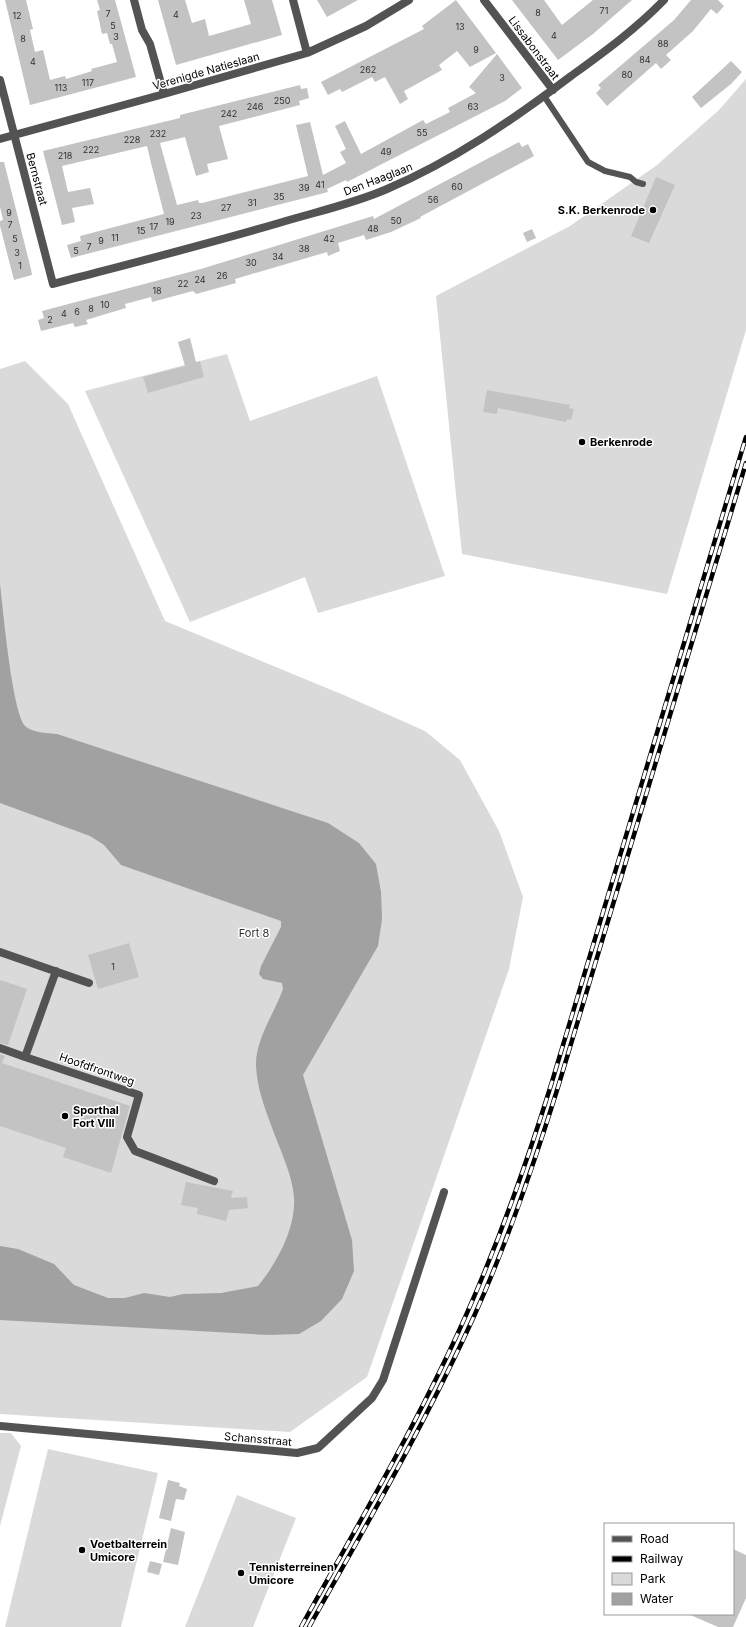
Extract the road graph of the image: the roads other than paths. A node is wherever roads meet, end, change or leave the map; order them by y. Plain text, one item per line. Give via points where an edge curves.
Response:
1 (134, 0) edge
2 (293, 0) edge
3 (410, 0) edge
4 (484, 0) edge
5 (664, 0) edge
6 (307, 53) junction
7 (0, 80) edge
8 (552, 90) junction
9 (164, 94) junction
10 (544, 96) junction
11 (14, 135) junction
12 (0, 139) edge
13 (643, 184) dead end
14 (53, 284) joint
15 (0, 952) edge
16 (56, 971) junction
17 (88, 983) dead end
18 (0, 1048) edge
19 (25, 1057) junction
20 (214, 1181) dead end
21 (444, 1192) dead end
22 (0, 1426) edge

1 - 9 street
2 - 6 street
3 - 6 street, Verenigde Natieslaan via 366,26
4 - 8 street, Lissabonstraat
5 - 8 street, Den Haaglaan via 626,36
6 - 9 street, Verenigde Natieslaan
7 - 11 street, Bernstraat
8 - 10 street, Den Haaglaan
9 - 11 street, Verenigde Natieslaan
10 - 13 lane via 588,162 605,171 630,177
10 - 14 street, Den Haaglaan via 491,133 424,173 385,190 200,246
11 - 12 street, Verenigde Natieslaan
11 - 14 street, Bernstraat
15 - 16 street
16 - 17 street
16 - 19 street
18 - 19 street, Hoofdfrontweg
19 - 20 street, Hoofdfrontweg via 140,1095 127,1137 136,1151
21 - 22 street, Schansstraat via 383,1380 372,1398 318,1448 296,1453

